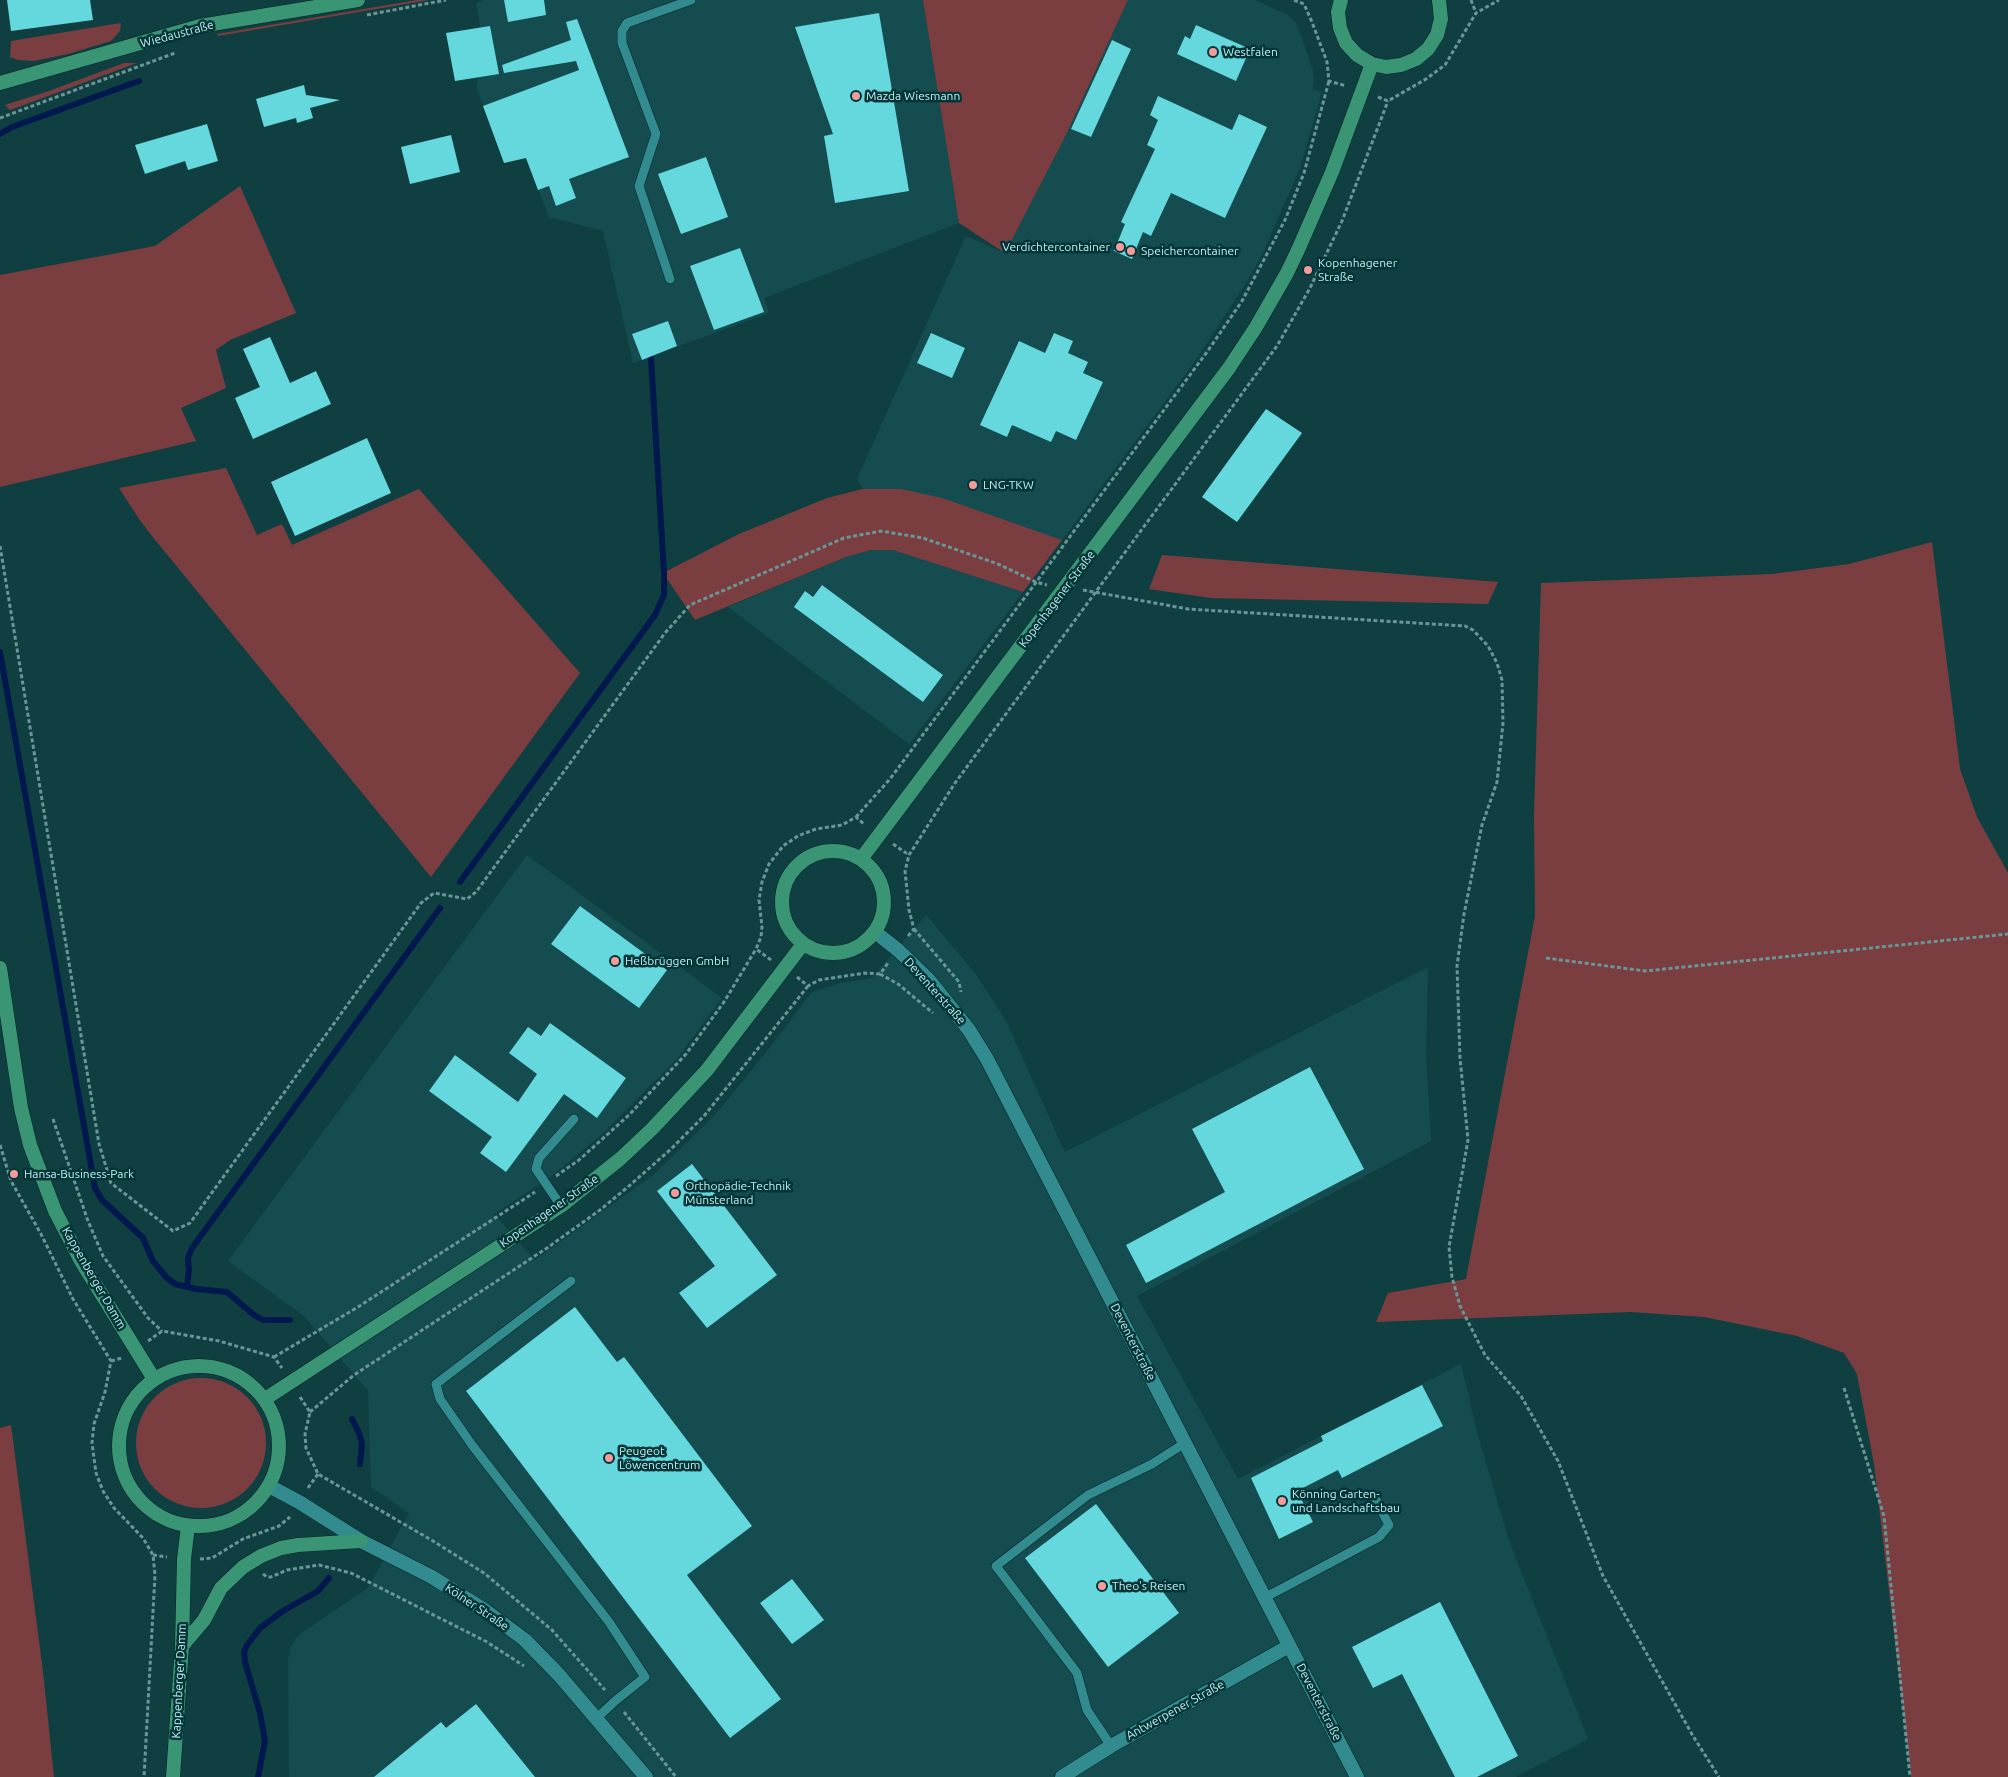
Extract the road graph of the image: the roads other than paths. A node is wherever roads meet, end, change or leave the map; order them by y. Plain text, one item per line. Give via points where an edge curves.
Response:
1 (358, 0) edge
2 (691, 0) edge
3 (1341, 0) edge
4 (1439, 0) edge
5 (1372, 64) junction
6 (0, 83) edge
7 (670, 279) dead end
8 (861, 860) junction
9 (875, 932) junction
10 (803, 944) junction
11 (0, 968) edge
12 (574, 1118) dead end
13 (561, 1206) junction
14 (571, 1281) dead end
15 (154, 1379) junction
16 (265, 1400) junction
17 (1185, 1443) junction
18 (269, 1486) junction
19 (1374, 1496) dead end
20 (188, 1526) junction
21 (361, 1541) junction
22 (1264, 1598) junction
23 (182, 1646) junction
24 (1289, 1646) junction
25 (597, 1718) junction
26 (1111, 1746) junction
27 (173, 1777) edge
28 (646, 1777) edge
29 (1062, 1777) edge
30 (1357, 1777) edge

1 - 6 main road, Wiedaustraße via 200,26
2 - 7 lane via 628,23 622,31 622,43 656,134 639,186
3 - 5 main road via 1338,12 1346,43
4 - 5 main road via 1441,19 1437,35 1428,49 1416,60 1401,65 1386,67
5 - 8 main road, Kopenhagener Straße via 1332,172 1298,250 1256,327 1229,368
8 - 9 main road via 878,877 884,892 881,920
8 - 10 main road via 839,851 824,852 810,856 787,880 782,897 784,914 791,930
9 - 10 main road via 863,944 848,951 816,951
9 - 17 street, Deventerstraße via 898,950 950,1004 970,1030
10 - 13 main road, Kopenhagener Straße via 719,1056 678,1103 620,1159
11 - 15 main road, Kappenberger Damm via 21,1108 30,1145 55,1211 81,1261
12 - 13 lane via 539,1158 536,1170
13 - 16 main road, Kopenhagener Straße
14 - 25 lane via 436,1384 440,1399 466,1437 608,1622 645,1677
15 - 16 main road via 176,1369 201,1365 226,1370 248,1382
15 - 20 main road via 134,1398 122,1423 118,1451 124,1478 139,1501 162,1518
16 - 18 main road via 275,1420 280,1442 278,1465
17 - 22 street, Deventerstraße
17 - 26 lane via 1152,1464 1088,1496 996,1566 1077,1672 1087,1710
18 - 20 main road via 254,1505 234,1518 212,1526
18 - 21 street, Kölner Straße
19 - 22 lane via 1389,1525 1380,1537
20 - 23 main road, Kappenberger Damm
21 - 23 main road via 281,1548 243,1567 221,1588 204,1620
21 - 25 street, Kölner Straße via 432,1577 525,1640
22 - 24 street, Deventerstraße
23 - 27 main road, Kappenberger Damm
24 - 26 street, Antwerpener Straße
24 - 30 street, Deventerstraße
25 - 28 street, Kölner Straße
26 - 29 street, Antwerpener Straße

